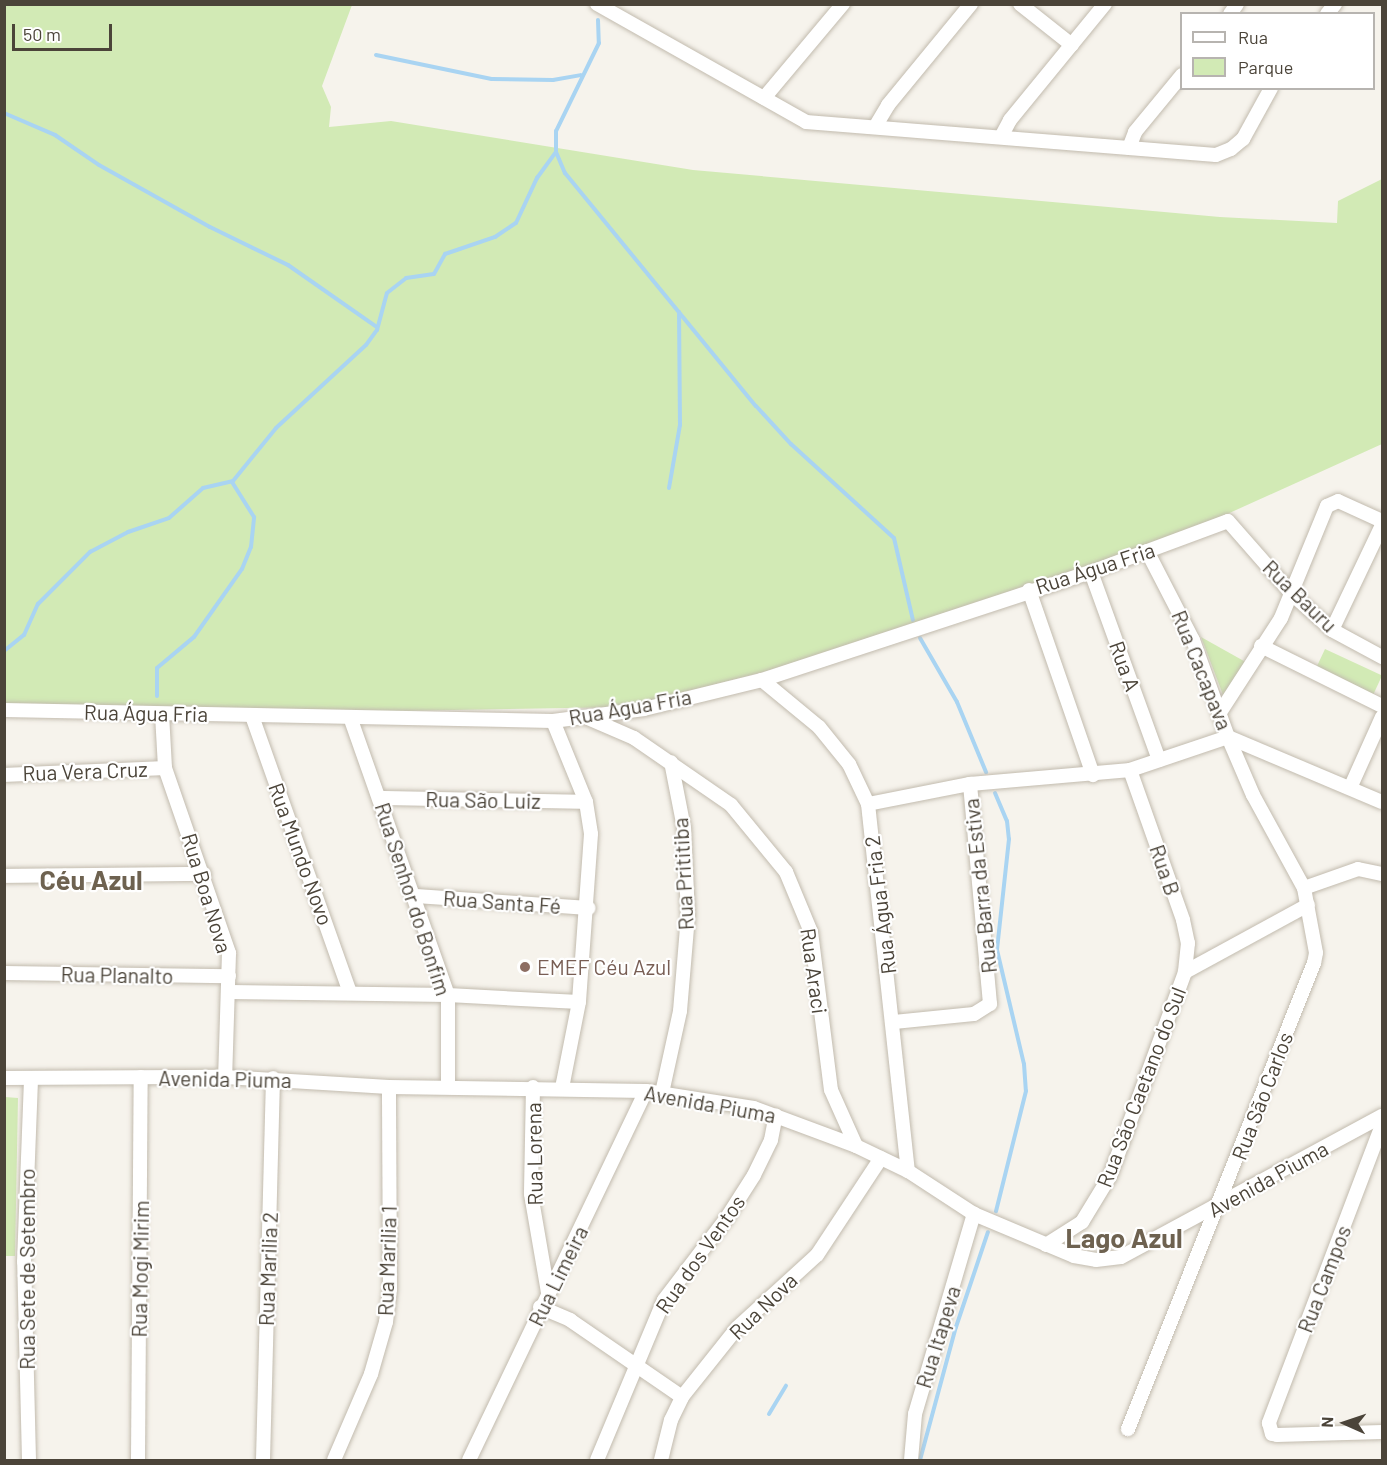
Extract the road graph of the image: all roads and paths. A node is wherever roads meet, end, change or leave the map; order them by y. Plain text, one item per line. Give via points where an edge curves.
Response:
1 (597, 4) edge
2 (843, 4) edge
3 (971, 4) edge
4 (1020, 4) edge
5 (1105, 4) edge
6 (1072, 45) junction
7 (1180, 77) edge
8 (1271, 90) edge
9 (764, 98) junction
10 (875, 127) junction
11 (1001, 137) junction
12 (1129, 148) junction
13 (1228, 521) joint
14 (1383, 523) edge
15 (1147, 551) junction
16 (1091, 572) junction
17 (1029, 590) junction
18 (1292, 594) junction
19 (1332, 630) junction
20 (1261, 646) junction
21 (1383, 657) edge
22 (762, 680) junction
23 (1383, 706) edge
24 (4, 710) edge
25 (162, 714) junction
26 (1219, 714) junction
27 (252, 716) junction
28 (350, 717) junction
29 (585, 717) junction
30 (1383, 717) edge
31 (553, 721) junction
32 (1228, 737) junction
33 (1159, 760) junction
34 (671, 762) junction
35 (165, 768) junction
36 (1130, 770) junction
37 (4, 775) edge
38 (1093, 775) junction
39 (970, 784) junction
40 (1351, 786) junction
41 (380, 798) junction
42 (586, 802) junction
43 (1383, 802) edge
44 (868, 804) junction
45 (204, 874) junction
46 (1383, 874) edge
47 (4, 876) edge
48 (1304, 888) junction
49 (416, 896) junction
50 (1308, 905) junction
51 (589, 908) junction
52 (1185, 972) junction
53 (4, 973) edge
54 (229, 976) junction
55 (230, 992) junction
56 (350, 992) junction
57 (448, 995) junction
58 (579, 1002) junction
59 (894, 1022) junction
60 (141, 1077) junction
61 (225, 1077) junction
62 (4, 1078) edge
63 (31, 1078) junction
64 (273, 1078) junction
65 (389, 1087) junction
66 (448, 1087) junction
67 (533, 1087) junction
68 (562, 1088) junction
69 (646, 1090) junction
70 (662, 1093) junction
71 (776, 1115) junction
72 (1383, 1116) edge
73 (1383, 1125) edge
74 (856, 1146) junction
75 (881, 1158) junction
76 (908, 1171) junction
77 (1219, 1207) junction
78 (974, 1214) junction
79 (1046, 1245) junction
80 (548, 1292) junction
81 (540, 1307) junction
82 (634, 1366) junction
83 (682, 1397) junction
84 (1128, 1429) dead end
85 (1383, 1432) edge
86 (29, 1461) edge
87 (138, 1461) edge
88 (263, 1461) edge
89 (334, 1461) edge
90 (469, 1461) edge
91 (597, 1461) edge
92 (661, 1461) edge
93 (911, 1461) edge

1 - 9 street
2 - 9 street
3 - 10 street via 888,105
4 - 6 street
5 - 6 street
6 - 11 street via 1010,120
7 - 12 street via 1135,132
8 - 12 street via 1243,139 1224,153
9 - 10 street via 807,122
10 - 11 street
11 - 12 street
13 - 15 street, Rua Água Fria
13 - 18 street, Rua Bauru
14 - 18 street via 1338,501 1327,506
14 - 19 street
15 - 16 street, Rua Água Fria
15 - 26 street, Rua Cacapava via 1193,640
16 - 17 street, Rua Água Fria
16 - 33 street, Rua A
17 - 22 street, Rua Água Fria
17 - 38 street
18 - 19 street, Rua Bauru
18 - 20 street
19 - 21 street, Rua Bauru
20 - 23 street
20 - 26 street
22 - 29 street, Rua Água Fria via 644,709
22 - 44 street, Rua Água Fria 2 via 819,727 849,764
24 - 25 street, Rua Água Fria
25 - 27 street, Rua Água Fria
25 - 35 street, Rua Boa Nova
26 - 32 street, Rua Cacapava
27 - 28 street, Rua Água Fria
27 - 56 street, Rua Mundo Novo
28 - 31 street, Rua Água Fria
28 - 41 street, Rua Senhor do Bonfim
29 - 31 street, Rua Água Fria
29 - 34 street, Rua Araci via 634,738
30 - 40 street
31 - 42 street
32 - 33 street
32 - 40 street, Rua Cacapava
32 - 48 street via 1253,795
33 - 36 street
34 - 70 street, Rua Prititiba via 684,828 688,915 680,1011
34 - 74 street, Rua Araci via 731,805 774,855 801,903 816,962 831,1090
35 - 37 street, Rua Vera Cruz
35 - 45 street, Rua Boa Nova
36 - 38 street
36 - 52 street, Rua B via 1183,920 1188,943
38 - 39 street
39 - 44 street
39 - 59 street, Rua Barra da Estiva via 990,1004 982,1012
40 - 43 street, Rua Cacapava
41 - 42 street, Rua São Luiz
41 - 49 street, Rua Senhor do Bonfim
42 - 51 street via 591,834
44 - 59 street, Rua Água Fria 2
45 - 47 street
45 - 54 street, Rua Boa Nova via 229,953
46 - 48 street via 1358,869
48 - 50 street
49 - 51 street, Rua Santa Fé
49 - 57 street, Rua Senhor do Bonfim
50 - 52 street, Rua São Caetano do Sul
50 - 77 street, Rua São Carlos via 1316,953 1314,963
51 - 58 street
52 - 79 street, Rua São Caetano do Sul via 1110,1176 1082,1222
53 - 54 street, Rua Planalto
54 - 55 street, Rua Boa Nova
55 - 56 street
55 - 61 street, Rua Boa Nova
56 - 57 street
57 - 58 street
57 - 66 street, Rua Senhor do Bonfim
58 - 68 street
59 - 76 street, Rua Água Fria 2
60 - 61 street, Avenida Piuma
60 - 63 street, Avenida Piuma
60 - 87 street, Rua Mogi Mirim
61 - 64 street, Avenida Piuma
62 - 63 street, Avenida Piuma
63 - 86 street, Rua Sete de Setembro via 24,1262
64 - 65 street, Avenida Piuma
64 - 88 street, Rua Marilia 2
65 - 66 street, Avenida Piuma
65 - 89 street, Rua Marilia 1 via 390,1289 386,1322 371,1374
66 - 67 street, Avenida Piuma
67 - 68 street, Avenida Piuma
67 - 80 street, Rua Lorena via 531,1194
68 - 69 street, Avenida Piuma
69 - 70 street, Avenida Piuma
69 - 80 street, Rua Limeira
70 - 71 street, Avenida Piuma
71 - 74 street, Avenida Piuma
71 - 82 street, Rua dos Ventos via 771,1140 754,1175 664,1300
72 - 77 street, Avenida Piuma
73 - 85 street, Rua Campos via 1269,1423 1272,1434
74 - 75 street, Avenida Piuma
75 - 76 street, Avenida Piuma
75 - 83 street, Rua Nova via 817,1255 737,1328
76 - 78 street, Avenida Piuma
77 - 79 street, Avenida Piuma via 1121,1257 1096,1260
77 - 84 street, Rua São Carlos
78 - 79 street, Avenida Piuma
78 - 93 street, Rua Itapeva via 915,1414
80 - 81 street, Rua Limeira
81 - 82 street via 570,1320
81 - 90 street, Rua Limeira via 517,1367
82 - 83 street
82 - 91 street, Rua dos Ventos
83 - 92 street, Rua Nova via 671,1420

